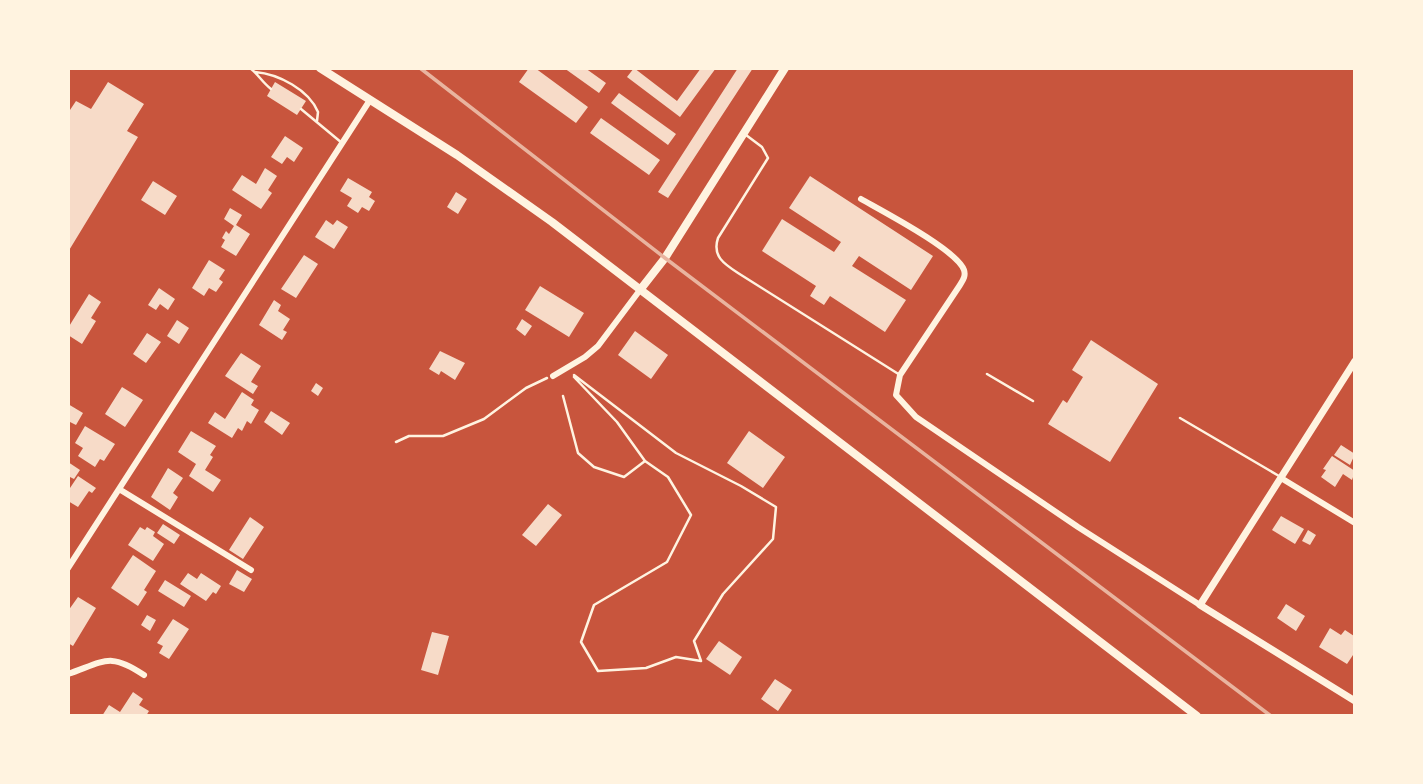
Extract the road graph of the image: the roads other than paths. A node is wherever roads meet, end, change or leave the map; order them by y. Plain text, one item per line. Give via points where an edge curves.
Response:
1 (250, 68) edge
2 (320, 68) edge
3 (785, 68) edge
4 (255, 72) junction
5 (271, 89) dead end
6 (370, 100) junction
7 (301, 109) dead end
8 (317, 121) junction
9 (744, 134) junction
10 (342, 144) junction
11 (861, 199) dead end
12 (640, 290) junction
13 (1355, 361) edge
14 (987, 374) dead end
15 (900, 375) junction
16 (553, 376) road end
17 (1033, 401) dead end
18 (1180, 418) dead end
19 (1282, 478) junction
20 (119, 489) junction
21 (1355, 523) edge
22 (68, 568) edge
23 (251, 570) dead end
24 (1200, 605) junction
25 (68, 674) edge
26 (144, 675) dead end
27 (1355, 701) edge
28 (1196, 716) edge

1 - 4 lane
2 - 6 main road
3 - 9 main road
4 - 5 lane
4 - 8 lane via 275,75 309,97 318,112
6 - 10 street
6 - 12 main road via 457,155
7 - 8 lane
8 - 10 lane
9 - 12 main road
9 - 15 lane via 762,147 768,158 718,237 719,259
10 - 20 street
11 - 15 street via 950,253 964,270 965,277
12 - 16 street via 598,346
12 - 28 main road
13 - 19 street
14 - 17 lane
15 - 24 street via 896,395 916,417
18 - 19 lane
19 - 21 street
19 - 24 street
20 - 22 street
20 - 23 street
24 - 27 street
25 - 26 street via 111,660

